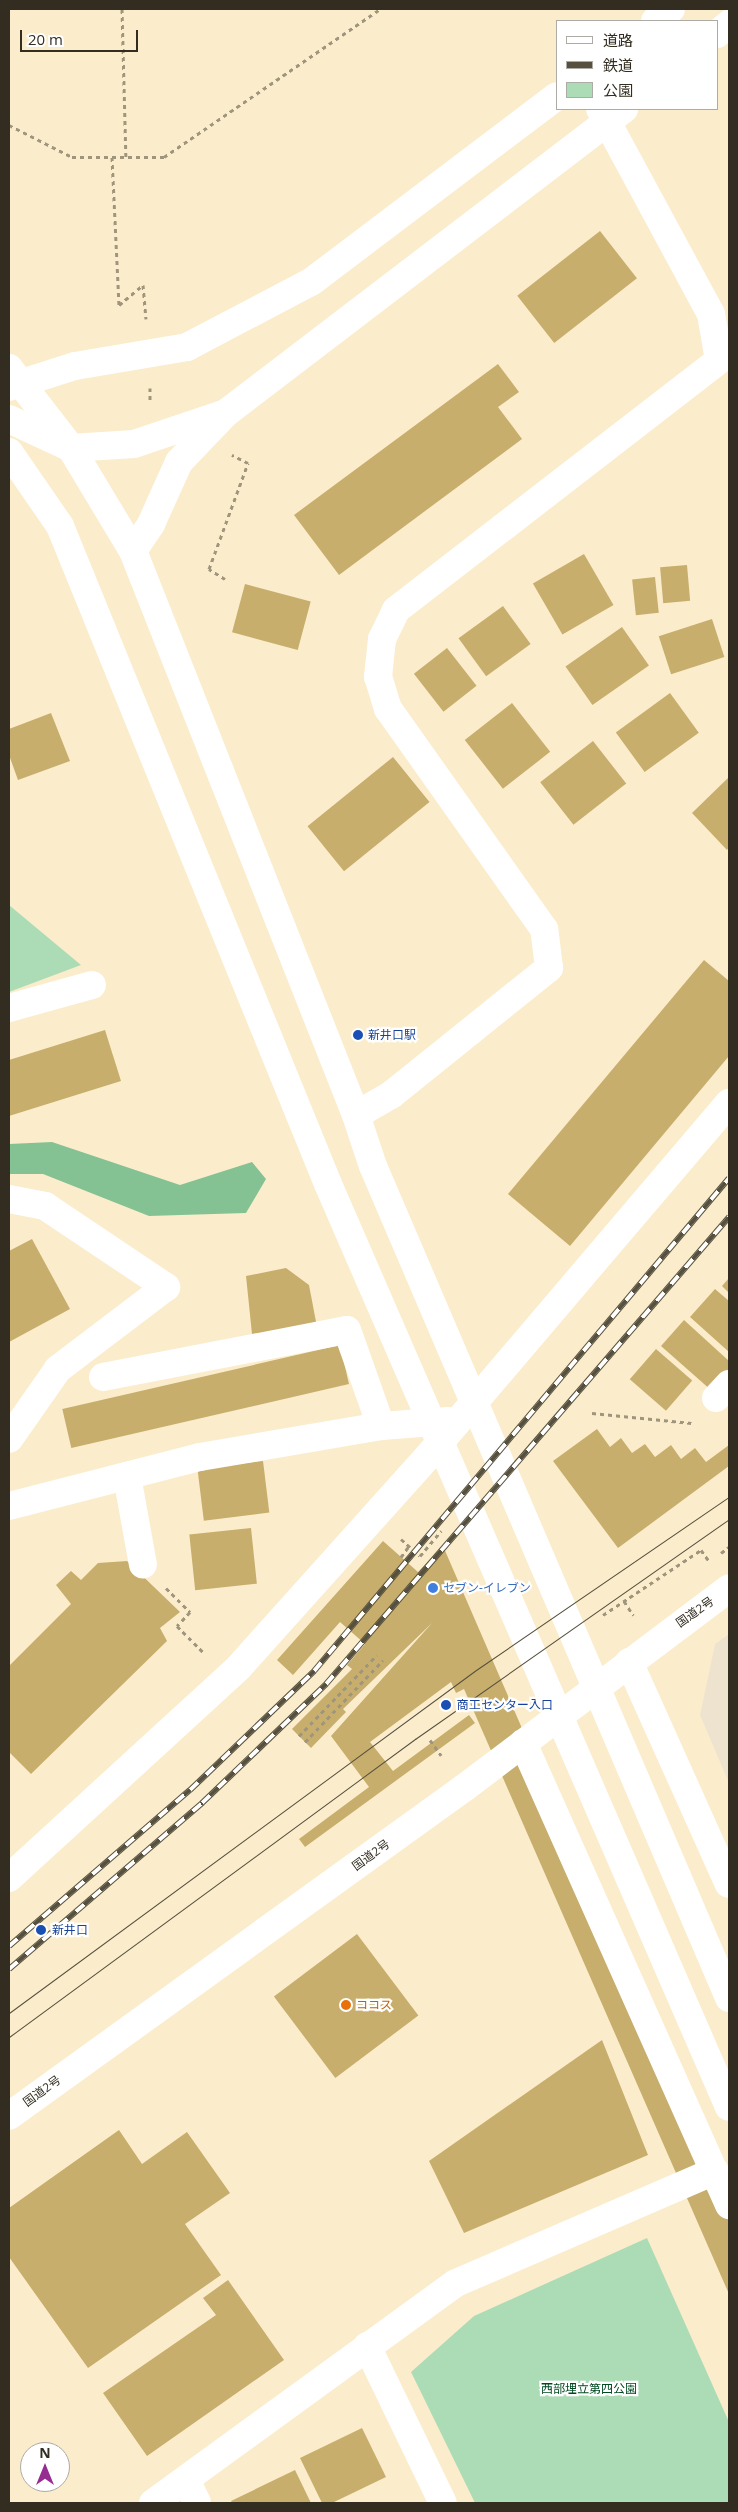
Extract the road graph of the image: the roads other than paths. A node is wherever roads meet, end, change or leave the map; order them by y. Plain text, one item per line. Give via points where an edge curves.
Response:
1 (671, 9) edge
2 (656, 20) edge
3 (729, 24) edge
4 (718, 33) edge
5 (556, 97) edge
6 (611, 113) edge
7 (13, 379) edge
8 (226, 413) junction
9 (9, 419) edge
10 (71, 448) junction
11 (9, 452) edge
12 (134, 551) junction
13 (92, 985) dead end
14 (9, 1008) edge
15 (729, 1103) edge
16 (356, 1115) junction
17 (9, 1199) edge
18 (103, 1377) dead end
19 (460, 1420) junction
20 (381, 1426) junction
21 (9, 1439) edge
22 (127, 1476) junction
23 (9, 1506) edge
24 (143, 1565) road end
25 (729, 1588) edge
26 (629, 1662) junction
27 (523, 1743) junction
28 (9, 1878) edge
29 (729, 1884) edge
30 (729, 1998) edge
31 (729, 2107) edge
32 (9, 2116) edge
33 (715, 2171) junction
34 (729, 2205) edge
35 (367, 2346) junction
36 (192, 2492) edge
37 (153, 2503) edge
38 (443, 2503) edge

1 - 2 main road
3 - 4 main road
5 - 7 main road via 310,282 187,347
6 - 8 main road
6 - 16 main road via 711,314 719,360 396,610 382,639 378,677 388,709 544,929 549,968 392,1095
7 - 10 main road
8 - 10 main road via 134,444
8 - 12 main road via 179,462 151,524
9 - 10 main road
10 - 12 main road
11 - 31 main road via 60,526 328,1184
12 - 16 main road
13 - 14 main road
15 - 19 main road
16 - 30 main road via 373,1166
17 - 21 main road via 45,1206 166,1287 58,1369
18 - 20 main road via 347,1330
19 - 20 main road
19 - 28 main road via 239,1668
20 - 22 main road via 200,1457
22 - 23 main road
22 - 24 main road
25 - 26 main road, 国道2号
26 - 27 main road, 国道2号
26 - 29 main road
27 - 32 main road, 国道2号
27 - 33 main road
33 - 34 main road
33 - 35 main road via 456,2283
35 - 36 main road
35 - 38 main road
36 - 37 main road

